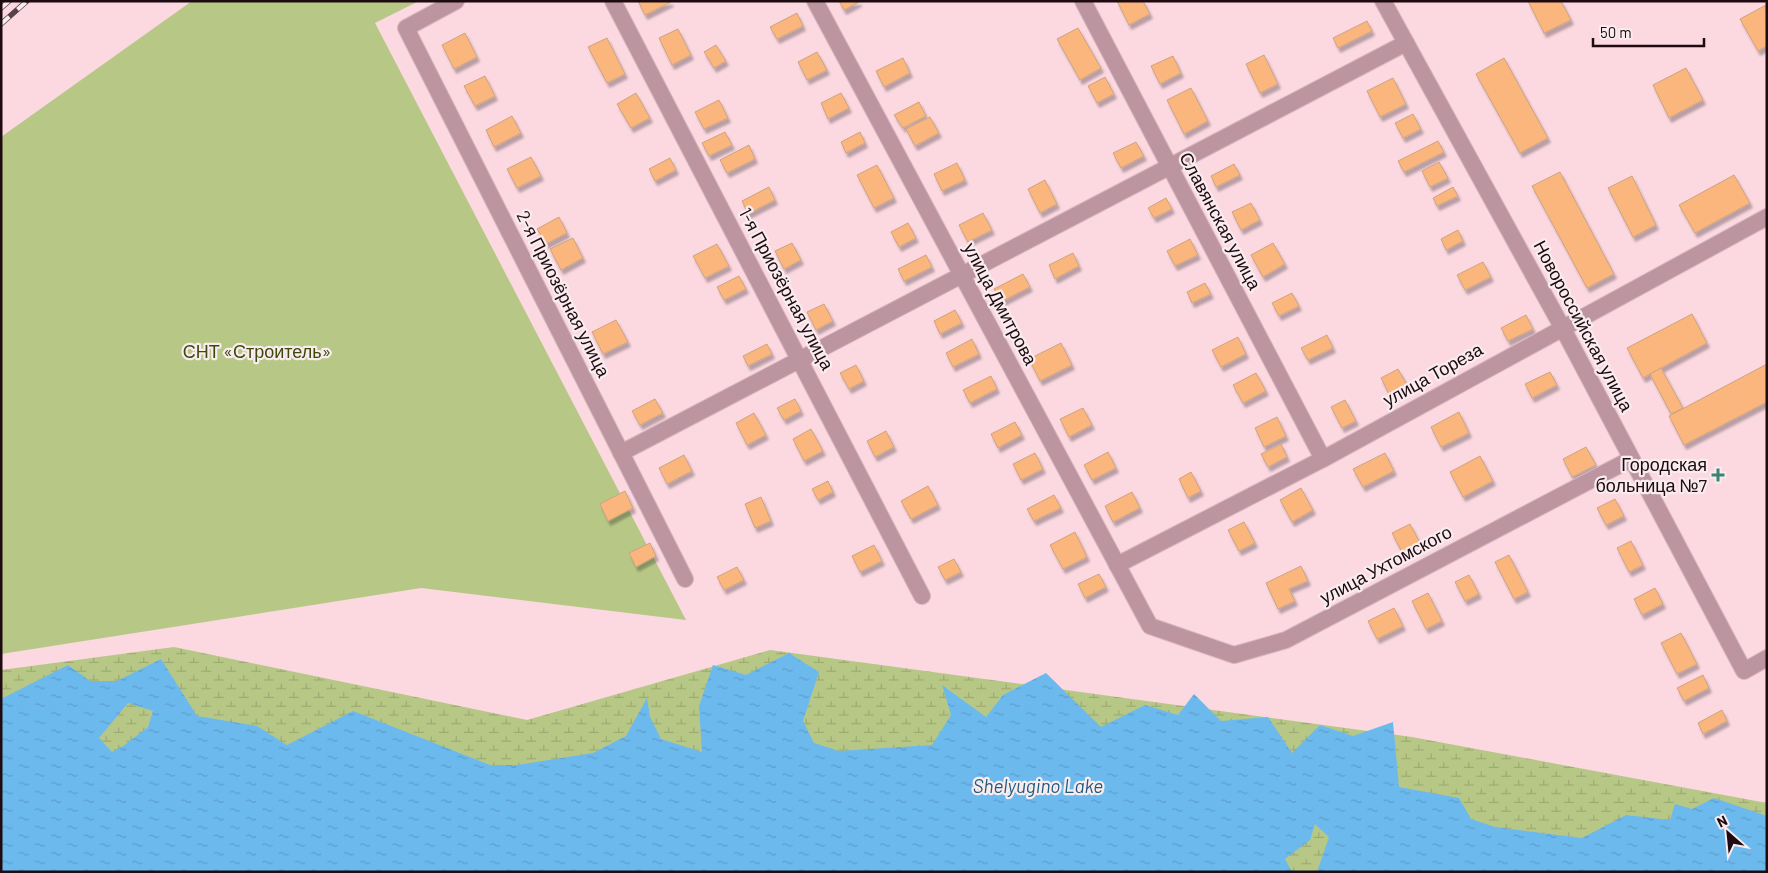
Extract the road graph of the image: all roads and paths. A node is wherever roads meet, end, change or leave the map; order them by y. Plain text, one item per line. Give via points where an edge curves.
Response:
1 (456, 1) edge
2 (613, 1) edge
3 (815, 1) edge
4 (1082, 1) edge
5 (1384, 1) edge
6 (1406, 43) junction
7 (1169, 167) junction
8 (1767, 217) edge
9 (962, 275) junction
10 (1562, 327) junction
11 (800, 359) junction
12 (621, 453) junction
13 (1323, 459) junction
14 (1631, 459) junction
15 (1117, 565) junction
16 (685, 579) dead end
17 (922, 596) dead end
18 (1150, 626) joint
19 (1767, 658) edge

1 - 12 street, 2-я Приозёрная улица via 406,28
2 - 11 street, 1-я Приозёрная улица
3 - 9 street, улица Дмитрова
4 - 7 street, Славянская улица
5 - 6 street, Новороссийская улица
6 - 7 street
6 - 10 street, Новороссийская улица
7 - 9 street
7 - 13 street, Славянская улица
8 - 10 street, улица Тореза
9 - 11 street
9 - 15 street, улица Дмитрова
10 - 13 street, улица Тореза
10 - 14 street, Новороссийская улица
11 - 12 street
11 - 17 street, 1-я Приозёрная улица
12 - 16 street, 2-я Приозёрная улица
13 - 15 street, улица Тореза
14 - 18 street, улица Ухтомского via 1286,640 1234,655
14 - 19 street, Новороссийская улица via 1744,671
15 - 18 street, улица Дмитрова

